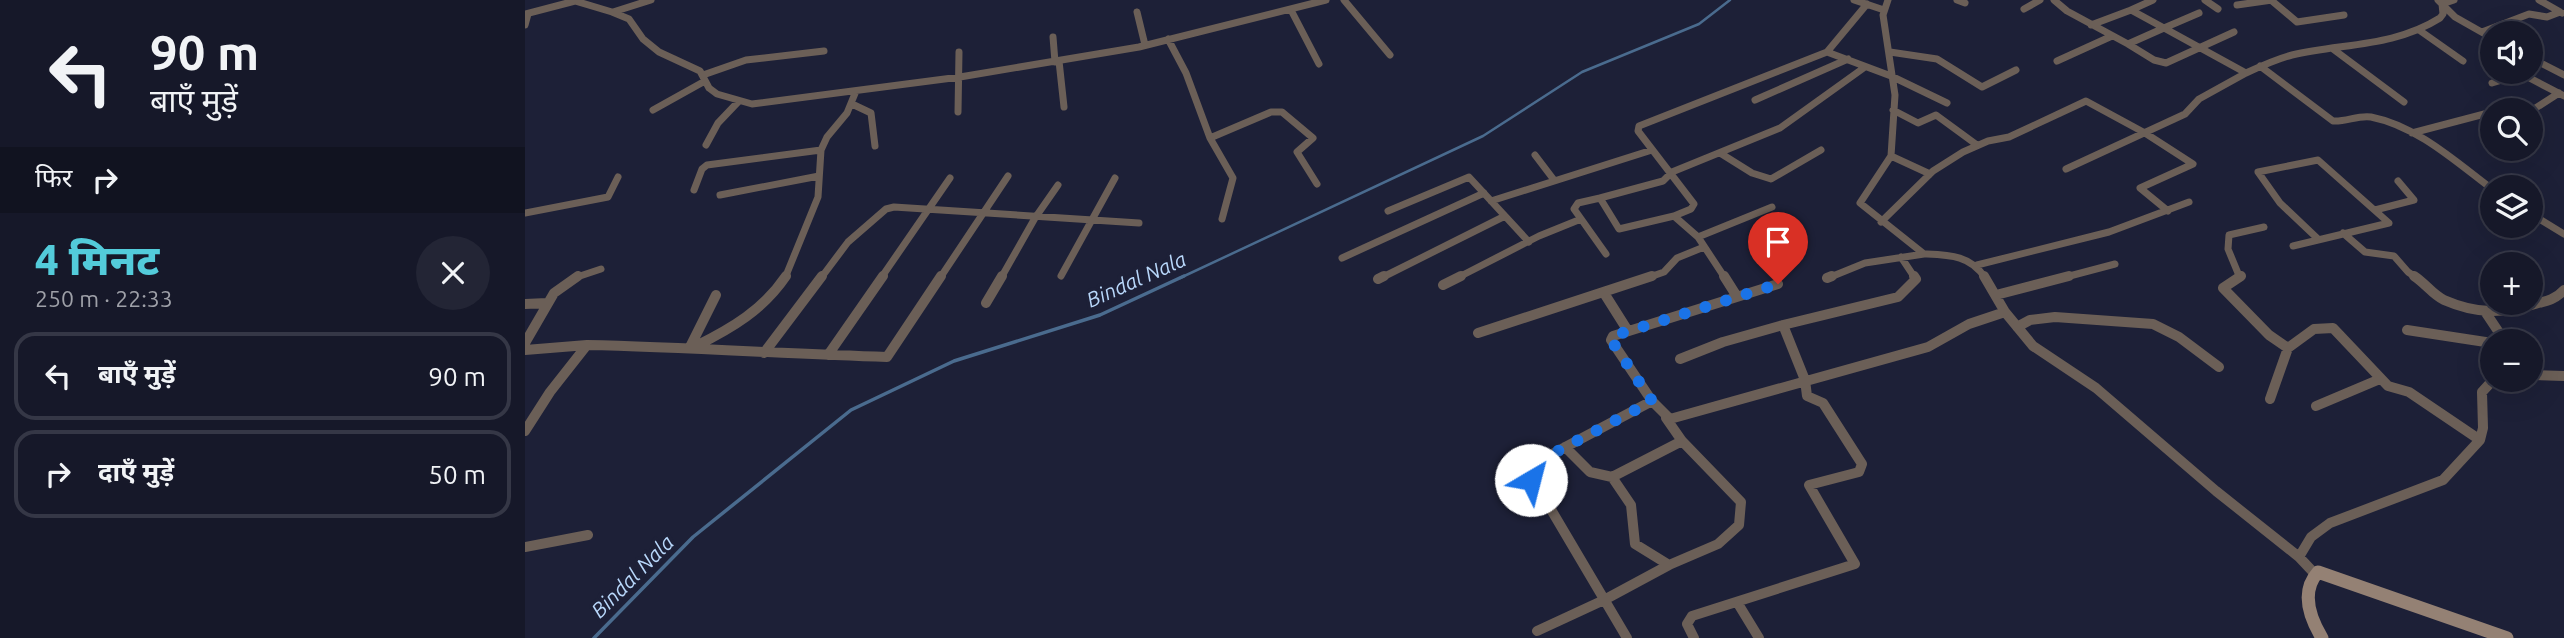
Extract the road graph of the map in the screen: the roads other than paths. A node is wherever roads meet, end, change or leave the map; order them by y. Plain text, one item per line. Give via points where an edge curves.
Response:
1 (651, 0) edge
2 (1326, 0) edge
3 (1344, 0) edge
4 (1854, 0) edge
5 (1888, 0) edge
6 (2041, 0) edge
7 (2054, 0) edge
8 (2153, 0) edge
9 (2205, 0) edge
10 (2271, 0) edge
11 (2454, 0) edge
12 (2539, 0) edge
13 (2440, 2) edge
14 (1867, 4) junction
15 (2237, 5) dead end
16 (1295, 6) edge
17 (2024, 9) dead end
18 (2218, 9) dead end
19 (1884, 10) junction
20 (2131, 10) junction
21 (612, 12) junction
22 (1137, 12) dead end
23 (2199, 13) dead end
24 (2562, 13) edge
25 (527, 14) edge
26 (2344, 15) dead end
27 (2511, 21) edge
28 (525, 25) edge
29 (2091, 25) junction
30 (2164, 28) junction
31 (2419, 30) junction
32 (2480, 31) edge
33 (2234, 32) dead end
34 (2112, 36) junction
35 (1052, 37) dead end
36 (1168, 39) junction
37 (2128, 44) junction
38 (1145, 46) junction
39 (2198, 48) junction
40 (2333, 49) junction
41 (824, 51) dead end
42 (959, 52) dead end
43 (1828, 52) junction
44 (1890, 52) junction
45 (1390, 55) dead end
46 (1848, 59) junction
47 (1057, 61) junction
48 (2057, 61) dead end
49 (2463, 61) dead end
50 (1319, 64) dead end
51 (2543, 64) edge
52 (2260, 66) junction
53 (1865, 67) junction
54 (2016, 70) dead end
55 (2246, 73) junction
56 (2564, 75) edge
57 (1891, 76) junction
58 (960, 77) junction
59 (704, 78) junction
60 (2541, 84) edge
61 (856, 91) junction
62 (2562, 95) edge
63 (1755, 100) dead end
64 (738, 102) junction
65 (2404, 102) dead end
66 (1947, 103) dead end
67 (852, 104) junction
68 (2543, 105) edge
69 (1064, 107) dead end
70 (653, 110) dead end
71 (1893, 110) junction
72 (958, 112) dead end
73 (2480, 115) edge
74 (2145, 133) junction
75 (2412, 133) junction
76 (1210, 138) junction
77 (706, 145) dead end
78 (1977, 145) junction
79 (875, 146) dead end
80 (821, 150) junction
81 (1652, 150) junction
82 (1821, 150) dead end
83 (1720, 153) junction
84 (1535, 155) dead end
85 (1891, 156) junction
86 (2066, 169) dead end
87 (1672, 172) junction
88 (1930, 174) junction
89 (819, 176) junction
90 (1008, 176) dead end
91 (618, 177) dead end
92 (950, 178) dead end
93 (1115, 178) dead end
94 (1554, 180) junction
95 (2480, 180) edge
96 (2398, 181) dead end
97 (1317, 184) dead end
98 (1058, 185) dead end
99 (694, 190) dead end
100 (1484, 193) junction
101 (720, 195) dead end
102 (1599, 198) junction
103 (1491, 201) junction
104 (2189, 202) dead end
105 (1772, 207) dead end
106 (929, 209) junction
107 (2375, 210) junction
108 (1388, 211) dead end
109 (2168, 211) junction
110 (525, 213) edge
111 (982, 214) junction
112 (1505, 216) junction
113 (1674, 216) junction
114 (1035, 218) junction
115 (1222, 219) dead end
116 (1581, 219) junction
117 (1093, 220) junction
118 (2543, 221) edge
119 (1881, 222) junction
120 (1139, 223) dead end
121 (2264, 227) dead end
122 (2343, 233) junction
123 (2564, 234) edge
124 (1698, 237) junction
125 (2318, 239) junction
126 (1529, 242) junction
127 (2293, 246) dead end
128 (1704, 247) junction
129 (1606, 254) dead end
130 (1924, 254) junction
131 (1901, 257) junction
132 (1342, 258) dead end
133 (2115, 264) dead end
134 (1977, 265) junction
135 (601, 269) dead end
136 (1061, 276) dead end
137 (1827, 278) dead end
138 (1378, 279) dead end
139 (1778, 284) dead end
140 (1443, 285) dead end
141 (2564, 290) edge
142 (1604, 293) junction
143 (716, 295) dead end
144 (1736, 295) junction
145 (1996, 295) junction
146 (547, 303) junction
147 (986, 303) dead end
148 (2543, 303) edge
149 (525, 304) edge
150 (2480, 311) edge
151 (2005, 312) junction
152 (1783, 325) junction
153 (2017, 327) junction
154 (2407, 330) dead end
155 (1628, 331) junction
156 (1478, 334) dead end
157 (2480, 340) edge
158 (525, 343) edge
159 (587, 345) junction
160 (693, 347) junction
161 (2288, 348) junction
162 (525, 350) edge
163 (764, 353) junction
164 (828, 355) junction
165 (1680, 359) dead end
166 (2219, 367) dead end
167 (2543, 375) edge
168 (2564, 376) edge
169 (2380, 379) junction
170 (1805, 380) junction
171 (2482, 392) edge
172 (2270, 399) dead end
173 (1652, 401) junction
174 (2316, 407) dead end
175 (1666, 418) junction
176 (525, 432) edge
177 (2480, 440) junction
178 (1682, 441) junction
179 (1566, 447) junction
180 (1612, 477) junction
181 (588, 536) dead end
182 (525, 547) edge
183 (2299, 557) junction
184 (1669, 565) junction
185 (2315, 574) junction
186 (1604, 600) junction
187 (1737, 603) junction
188 (1537, 631) dead end
189 (1627, 638) edge
190 (1694, 638) edge
191 (1759, 638) edge
192 (2322, 638) edge
193 (2507, 638) edge

1 - 21 street
2 - 16 street
3 - 45 street
4 - 14 street
5 - 19 street
6 - 17 street
7 - 29 street
8 - 20 street
9 - 18 street
10 - 15 street
10 - 26 street via 2297,22
11 - 13 street
12 - 24 street
13 - 31 street via 2442,17
13 - 32 street
14 - 19 street
14 - 43 street
16 - 36 street
16 - 50 street
19 - 44 street
20 - 29 street
20 - 30 street
21 - 25 street via 575,1
21 - 59 street via 632,22 659,52
22 - 38 street
23 - 30 street
24 - 27 street via 2547,17 2529,14
25 - 28 street
29 - 34 street
30 - 37 street
30 - 39 street
31 - 40 street
31 - 49 street
33 - 39 street
34 - 37 street
34 - 48 street
35 - 47 street
36 - 38 street
36 - 76 street
37 - 39 street via 2166,63
38 - 47 street
39 - 55 street
40 - 52 street via 2290,55
40 - 65 street
41 - 59 street via 745,60
42 - 58 street
43 - 46 street
43 - 81 street via 1639,126 1637,130
44 - 54 street via 1937,58 1982,86
44 - 57 street
46 - 53 street
46 - 63 street
47 - 58 street
47 - 69 street
51 - 56 street
52 - 55 street
52 - 75 street via 2333,121 2369,116
53 - 57 street
53 - 83 street via 1780,128
55 - 74 street via 2199,99 2185,114
57 - 66 street
57 - 71 street
58 - 61 street
58 - 72 street
59 - 64 street via 717,94
59 - 70 street
60 - 62 street
61 - 64 street
61 - 67 street
62 - 68 street
64 - 77 street via 718,123
67 - 79 street via 872,112
67 - 80 street
71 - 78 street via 1918,123 1936,115
71 - 85 street
73 - 75 street
74 - 78 street via 2086,101 2009,137
74 - 86 street
74 - 109 street via 2193,164 2140,188
75 - 95 street
76 - 97 street via 1271,112 1282,112 1313,138 1297,152
76 - 115 street via 1233,178
78 - 88 street
80 - 89 street
80 - 99 street via 707,165
81 - 87 street
81 - 94 street
82 - 83 street via 1771,179
83 - 87 street
84 - 94 street
85 - 88 street
85 - 119 street via 1860,203
87 - 102 street via 1663,181
87 - 113 street via 1694,204
88 - 119 street
89 - 101 street
89 - 160 street via 814,210 785,278 744,321
90 - 111 street
91 - 110 street via 608,197
92 - 106 street
93 - 117 street
94 - 103 street
96 - 107 street via 2414,200
98 - 114 street
100 - 103 street
100 - 108 street via 1464,177
100 - 132 street
102 - 113 street via 1619,229
102 - 116 street via 1576,205 1574,211
103 - 112 street
104 - 109 street
105 - 124 street
106 - 111 street
106 - 163 street via 894,206 884,210 848,242
106 - 164 street
107 - 122 street via 2389,225
107 - 125 street via 2316,159 2257,173
109 - 134 street via 2109,232
111 - 114 street
111 - 164 street via 890,355 880,359
112 - 126 street
112 - 138 street
113 - 124 street
114 - 117 street
114 - 147 street
116 - 126 street
116 - 129 street
117 - 120 street
117 - 136 street
118 - 123 street
119 - 130 street
121 - 161 street via 2228,235 2228,248 2241,279 2223,288
122 - 125 street
122 - 150 street via 2365,252 2394,256 2441,299
124 - 128 street
125 - 127 street
126 - 140 street
128 - 142 street via 1677,258 1664,272
128 - 144 street
130 - 131 street
130 - 134 street via 1953,255
131 - 137 street via 1864,263
131 - 152 street via 1916,278 1902,295
133 - 145 street
134 - 145 street
135 - 146 street via 573,276
139 - 144 street
141 - 148 street
142 - 155 street
142 - 156 street
143 - 160 street
144 - 155 street
145 - 151 street
146 - 149 street
146 - 158 street
151 - 153 street
151 - 170 street via 1969,324 1929,347
152 - 165 street
152 - 170 street
153 - 166 street via 2055,317 2153,324
153 - 183 street via 2033,346 2096,388
154 - 157 street
155 - 173 street via 1611,340
159 - 160 street
159 - 162 street
159 - 176 street
160 - 163 street
161 - 169 street via 2306,332 2332,327
161 - 172 street
163 - 164 street
167 - 168 street
169 - 174 street
169 - 177 street via 2409,392
170 - 175 street
170 - 187 street via 1807,396 1823,403 1862,464 1859,472 1809,485 1855,564
171 - 177 street
173 - 175 street
173 - 179 street
175 - 178 street
177 - 183 street via 2443,480 2330,523 2311,537
178 - 180 street
178 - 184 street via 1741,502 1739,525 1718,544
179 - 180 street via 1590,472
179 - 186 street via 1534,465 1531,480
180 - 184 street via 1631,505 1635,544
181 - 182 street
183 - 185 street
184 - 186 street
185 - 192 street via 2308,588 2308,603
185 - 193 street via 2326,573
186 - 188 street
186 - 189 street
187 - 190 street via 1688,618 1686,624
187 - 191 street

